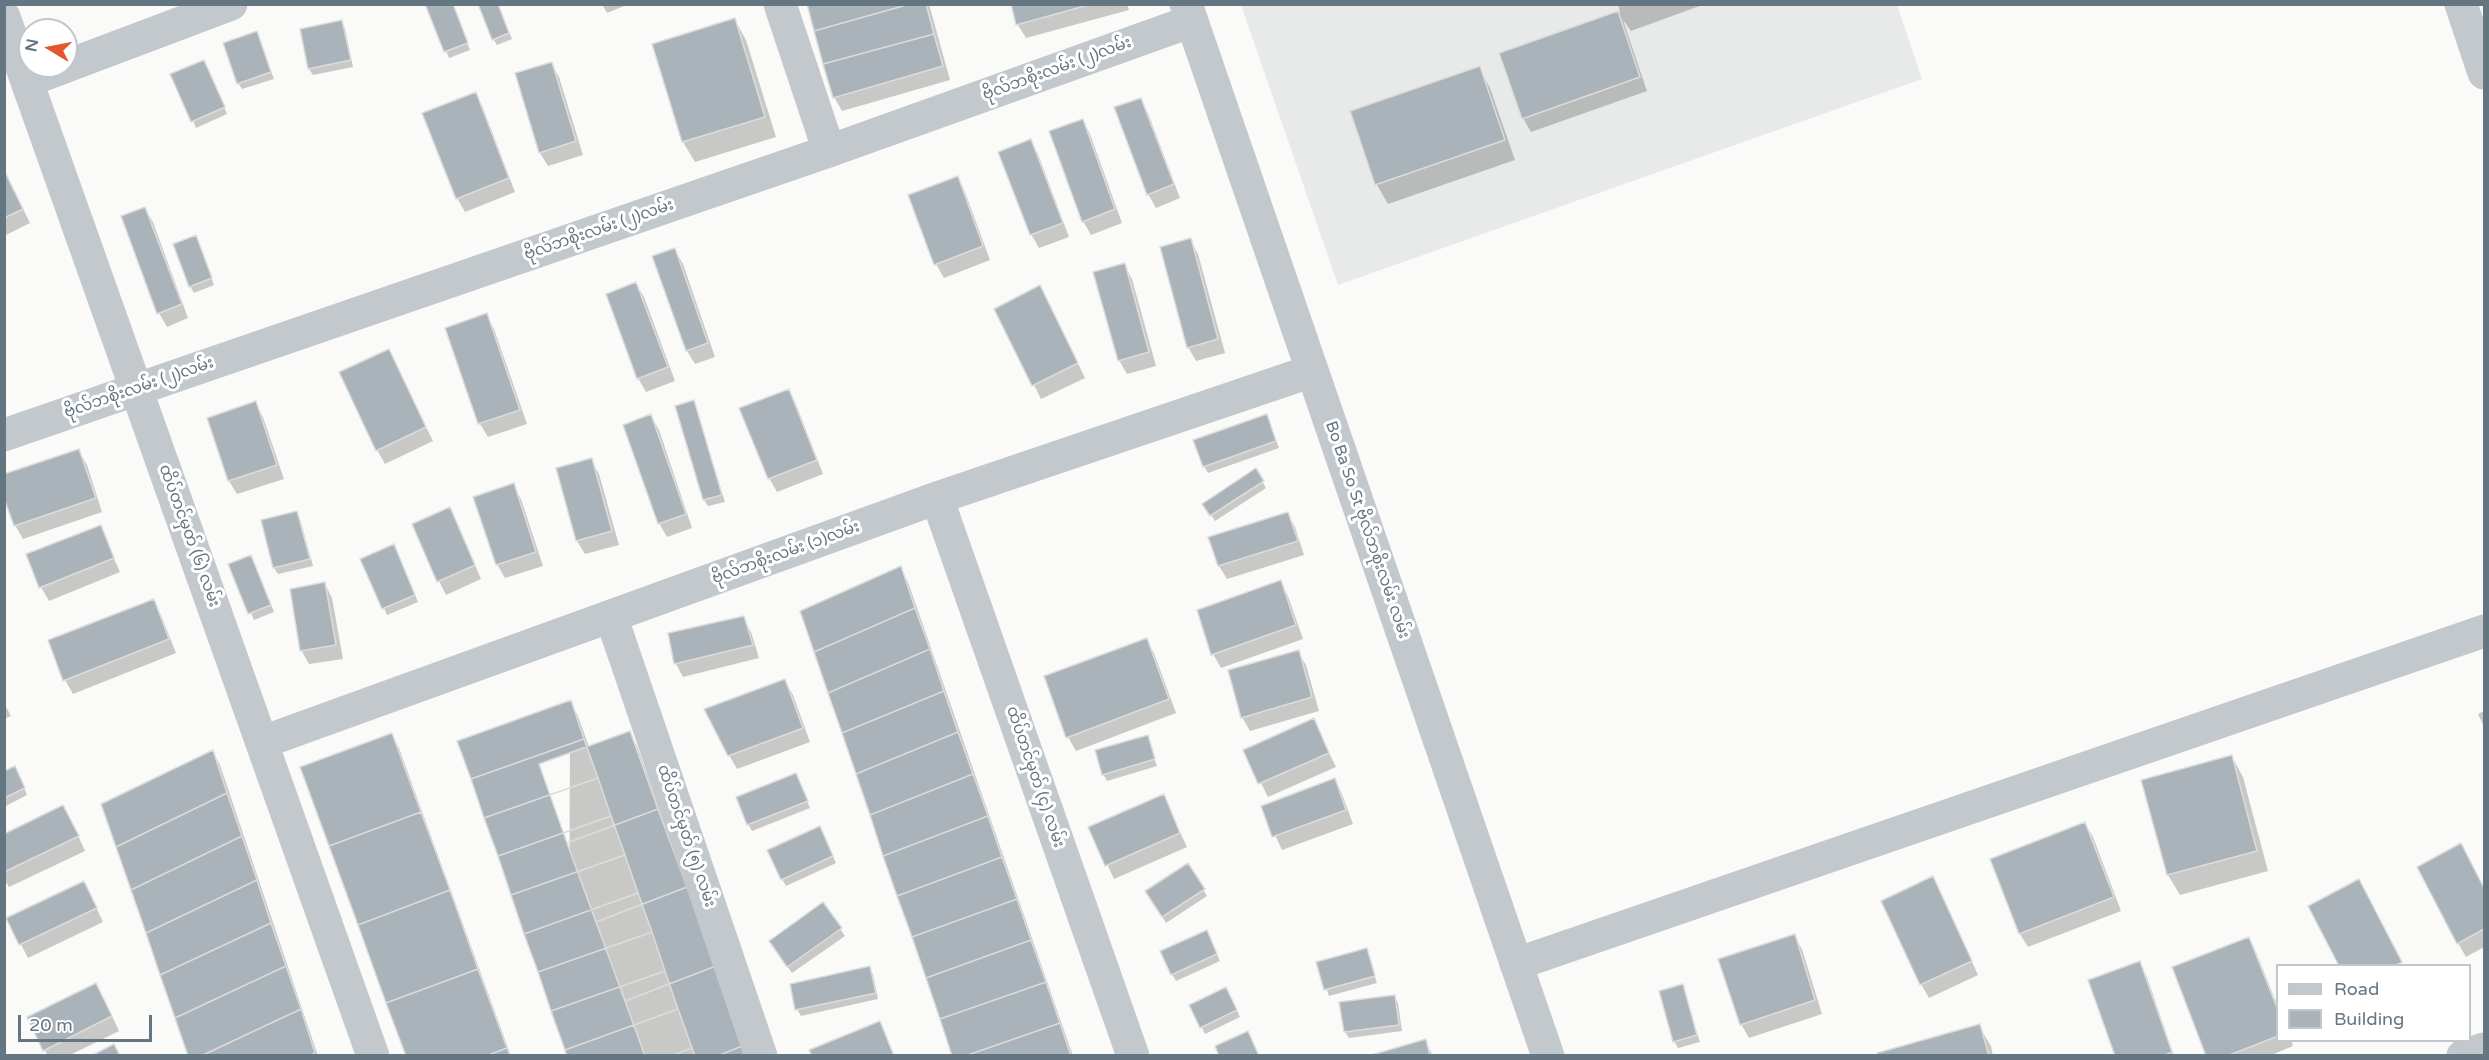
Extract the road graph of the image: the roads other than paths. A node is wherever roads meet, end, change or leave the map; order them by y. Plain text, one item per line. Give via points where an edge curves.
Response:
1 (231, 4) edge
2 (780, 4) edge
3 (2461, 4) edge
4 (1189, 13) edge
5 (4, 17) edge
6 (2484, 73) edge
7 (27, 81) junction
8 (829, 151) junction
9 (1312, 371) junction
10 (137, 389) junction
11 (4, 435) edge
12 (938, 498) junction
13 (610, 616) junction
14 (2484, 631) edge
15 (263, 742) junction
16 (1516, 964) junction
17 (2484, 1049) edge
18 (373, 1056) edge
19 (761, 1056) edge
20 (1133, 1056) edge
21 (1548, 1056) edge
22 (2463, 1056) edge

1 - 7 street
2 - 8 street
3 - 6 street
4 - 8 street, ဗိုလ်ဘစိုးလမ်း (၂)လမ်း
4 - 9 street, Bo Ba So St ဗိုလ်ဘစိုးလမ်း လမ်း
5 - 7 street, ထိပ်တင်မှတ် (၆) လမ်း
7 - 10 street, ထိပ်တင်မှတ် (၆) လမ်း
8 - 10 street, ဗိုလ်ဘစိုးလမ်း (၂)လမ်း
9 - 12 street, ဗိုလ်ဘစိုးလမ်း (၁)လမ်း
9 - 16 street, Bo Ba So St ဗိုလ်ဘစိုးလမ်း လမ်း
10 - 11 street, ဗိုလ်ဘစိုးလမ်း (၂)လမ်း
10 - 15 street, ထိပ်တင်မှတ် (၆) လမ်း
12 - 13 street, ဗိုလ်ဘစိုးလမ်း (၁)လမ်း
12 - 20 street, ထိပ်တင်မှတ် (၄) လမ်း
13 - 15 street, ဗိုလ်ဘစိုးလမ်း (၁)လမ်း
13 - 19 street, ထိပ်တင်မှတ် (၅) လမ်း
14 - 16 street
15 - 18 street, ထိပ်တင်မှတ် (၆) လမ်း
16 - 21 street, Bo Ba So St ဗိုလ်ဘစိုးလမ်း လမ်း
17 - 22 street

